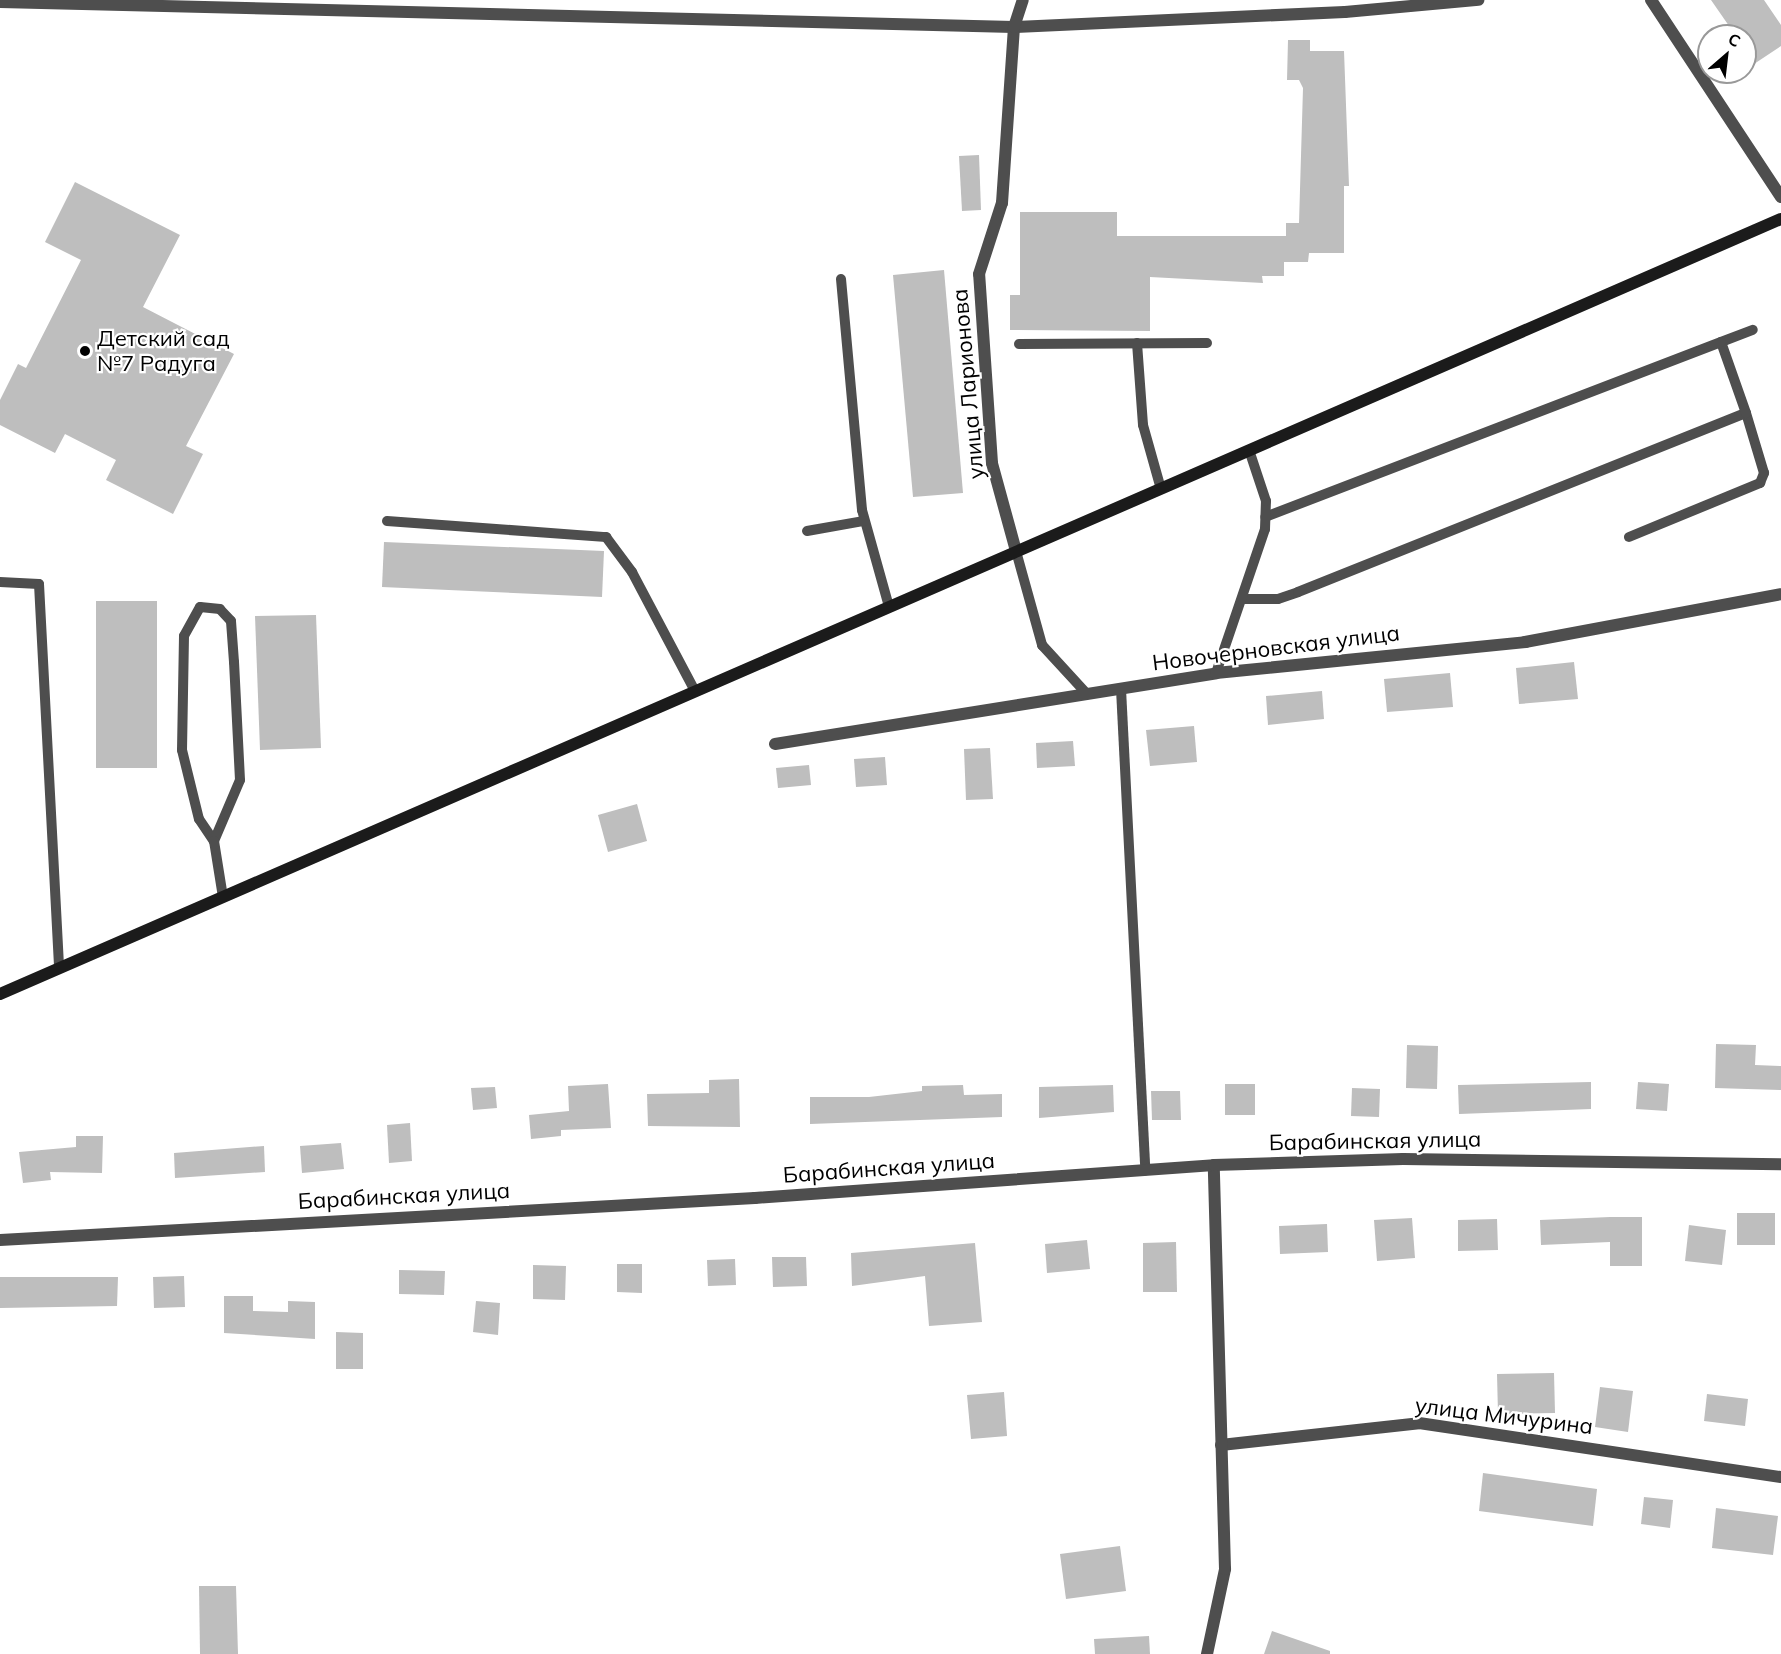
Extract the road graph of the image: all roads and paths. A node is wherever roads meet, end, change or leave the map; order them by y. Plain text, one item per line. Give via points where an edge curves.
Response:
1 (1023, 0) edge
2 (1478, 0) edge
3 (1651, 0) edge
4 (0, 2) edge
5 (1014, 27) junction
6 (1781, 196) edge
7 (1781, 219) edge
8 (841, 279) dead end
9 (1753, 330) dead end
10 (1721, 342) junction
11 (1137, 343) junction
12 (1207, 343) dead end
13 (1019, 344) dead end
14 (1746, 413) junction
15 (1249, 450) junction
16 (1161, 489) junction
17 (1265, 517) junction
18 (387, 521) dead end
19 (864, 521) junction
20 (807, 531) dead end
21 (1629, 537) dead end
22 (1016, 551) junction
23 (0, 582) edge
24 (1781, 594) edge
25 (1244, 599) junction
26 (889, 607) junction
27 (1216, 673) junction
28 (1121, 689) junction
29 (695, 691) junction
30 (1087, 694) junction
31 (776, 744) dead end
32 (214, 841) junction
33 (223, 897) junction
34 (59, 968) junction
35 (0, 994) edge
36 (1781, 1164) edge
37 (1214, 1165) junction
38 (1145, 1170) junction
39 (0, 1240) edge
40 (1221, 1445) junction
41 (1781, 1477) edge
42 (1207, 1654) edge

1 - 5 street, улица Ларионова
2 - 5 street via 1345,12
3 - 6 street
4 - 5 street
5 - 22 street, улица Ларионова via 1002,203 979,274 992,463
7 - 15 main road
8 - 19 lane
9 - 10 lane
10 - 14 lane
10 - 17 lane
11 - 12 lane
11 - 13 lane
11 - 16 lane via 1143,425
14 - 21 lane via 1764,473 1760,483
14 - 25 lane via 1278,600
15 - 16 main road
15 - 17 lane via 1266,501
16 - 22 main road
17 - 25 lane
18 - 29 lane via 606,537 632,572
19 - 20 lane
19 - 26 lane
22 - 26 main road
22 - 30 lane via 1042,645
23 - 34 lane via 39,584
24 - 27 street, Новочерновская улица via 1525,642
25 - 27 lane
26 - 29 main road
27 - 28 street, Новочерновская улица
28 - 30 street, Новочерновская улица
28 - 38 lane
29 - 33 main road
30 - 31 street, Новочерновская улица
32 - 32 lane via 199,819 182,750 184,636 200,607 220,609 231,621 233,651 240,780
32 - 33 lane
33 - 34 main road
34 - 35 main road
36 - 37 street, Барабинская улица via 1403,1159
37 - 38 street, Барабинская улица
37 - 40 street
38 - 39 street, Барабинская улица via 755,1198
40 - 41 street, улица Мичурина via 1419,1423
40 - 42 street via 1225,1569

